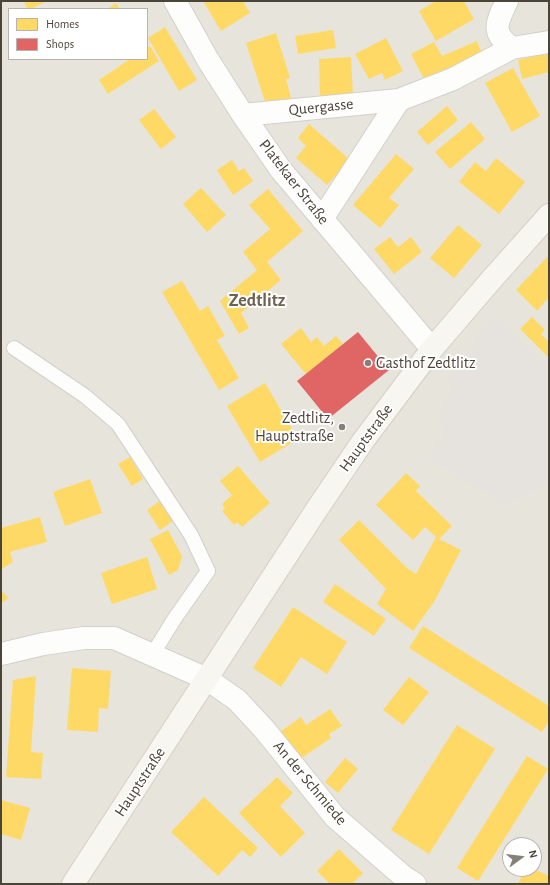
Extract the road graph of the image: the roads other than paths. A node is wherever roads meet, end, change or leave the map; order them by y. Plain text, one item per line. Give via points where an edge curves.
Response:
1 (175, 1) edge
2 (507, 1) edge
3 (549, 42) edge
4 (512, 48) junction
5 (399, 100) junction
6 (243, 115) junction
7 (549, 215) edge
8 (322, 220) junction
9 (14, 348) dead end
10 (432, 349) junction
11 (1, 654) edge
12 (152, 655) junction
13 (207, 679) junction
14 (73, 884) edge
15 (415, 884) edge

1 - 6 street, Platekaer Straße
2 - 4 street via 497,20 498,33 504,43
3 - 4 street, Quergasse
4 - 5 street, Quergasse via 453,79
5 - 6 street, Quergasse
5 - 8 street
6 - 8 street, Platekaer Straße via 281,170
7 - 10 main road, Hauptstraße
8 - 10 street, Platekaer Straße
9 - 12 lane via 85,396 118,424 191,535 208,571
10 - 13 main road, Hauptstraße via 363,440
11 - 12 street via 84,638 114,638
12 - 13 street
13 - 14 main road, Hauptstraße
13 - 15 street, An der Schmiede via 237,700 260,724 335,817

